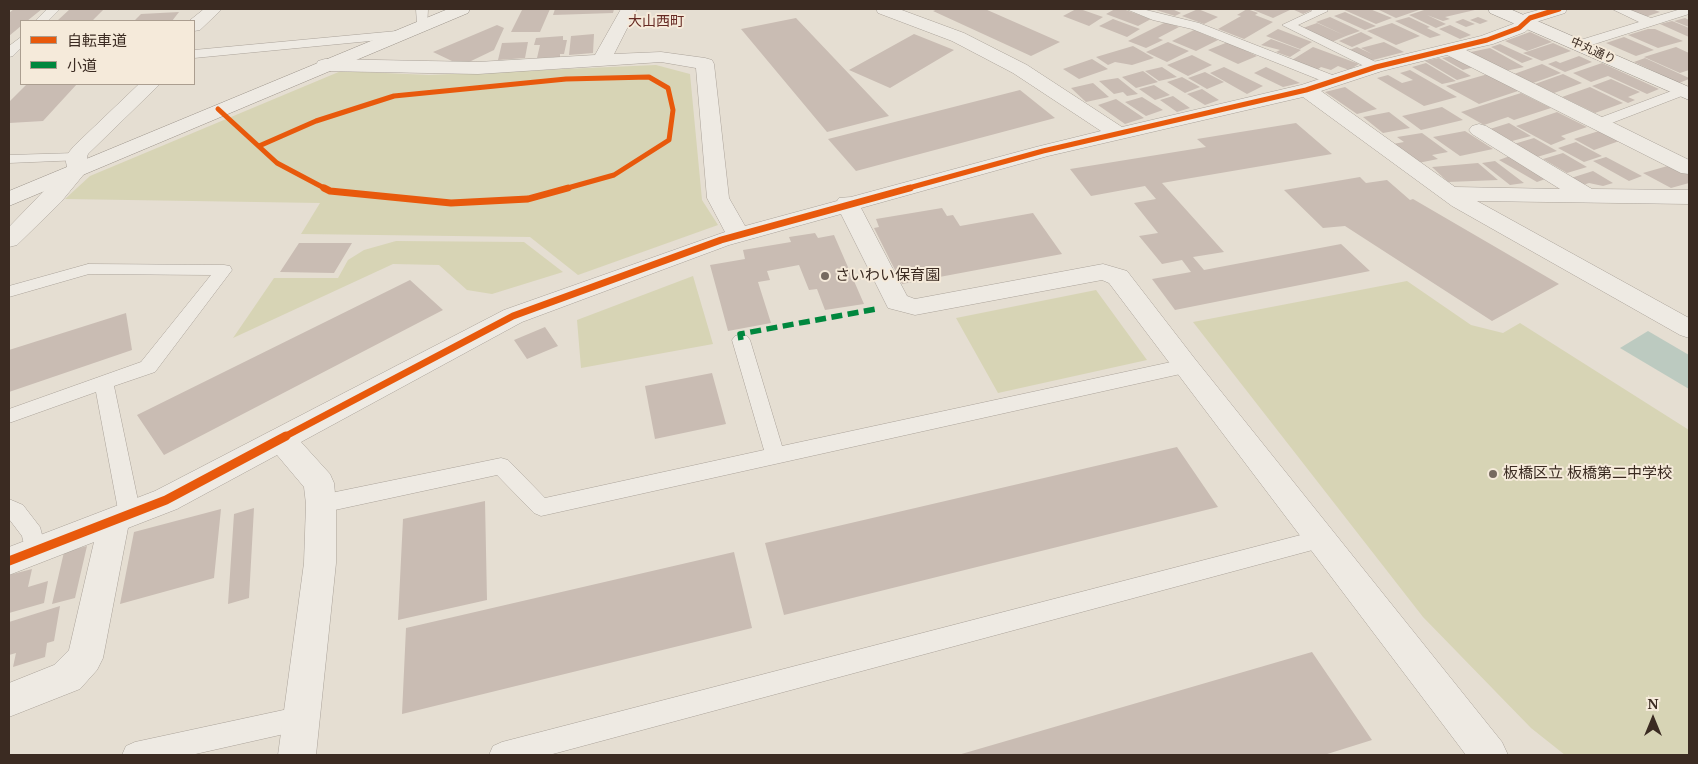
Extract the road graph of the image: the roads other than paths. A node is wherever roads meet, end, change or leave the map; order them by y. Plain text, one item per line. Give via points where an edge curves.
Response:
1 (54, 9) edge
2 (214, 9) edge
3 (462, 9) edge
4 (629, 9) edge
5 (884, 9) edge
6 (1132, 9) edge
7 (1316, 9) edge
8 (1496, 9) edge
9 (1560, 9) edge
10 (1618, 9) edge
11 (1689, 10) edge
12 (423, 17) edge
13 (42, 20) edge
14 (1527, 22) junction
15 (1650, 22) junction
16 (195, 25) edge
17 (397, 35) junction
18 (20, 42) edge
19 (1578, 45) junction
20 (1449, 49) junction
21 (9, 53) edge
22 (195, 54) edge
23 (602, 60) junction
24 (325, 65) junction
25 (1376, 67) junction
26 (1335, 81) junction
27 (149, 85) edge
28 (1306, 90) junction
29 (1687, 93) edge
30 (1599, 123) junction
31 (1479, 130) dead end
32 (1119, 134) junction
33 (9, 159) edge
34 (77, 162) junction
35 (1689, 168) edge
36 (1450, 194) junction
37 (1587, 196) junction
38 (1689, 197) edge
39 (9, 199) edge
40 (847, 203) junction
41 (738, 234) junction
42 (9, 240) edge
43 (9, 292) edge
44 (1688, 327) edge
45 (741, 340) dead end
46 (1185, 366) junction
47 (104, 383) junction
48 (9, 416) edge
49 (281, 439) junction
50 (775, 455) junction
51 (321, 504) junction
52 (9, 508) edge
53 (122, 518) junction
54 (1320, 539) junction
55 (36, 550) junction
56 (9, 561) edge
57 (9, 700) edge
58 (302, 718) junction
59 (135, 755) edge
60 (297, 755) edge
61 (502, 755) edge
62 (1489, 755) edge

1 - 13 lane
2 - 16 street
3 - 12 street
4 - 23 street
5 - 32 street via 958,37 1020,69
6 - 26 lane via 1195,26
7 - 25 lane via 1322,11 1288,25
8 - 14 street, 中丸通り
9 - 14 street via 1530,18
10 - 15 lane
11 - 15 lane
12 - 17 street
14 - 19 street, 中丸通り
14 - 20 street via 1487,40
15 - 19 lane
17 - 22 lane
17 - 24 street
18 - 21 lane
19 - 29 street, 中丸通り
20 - 25 street
20 - 30 street
23 - 24 street via 478,68
23 - 41 street via 661,57 705,64 718,198
24 - 34 street
25 - 26 street
26 - 28 street
27 - 34 street via 110,120
28 - 32 street
28 - 36 street
29 - 30 lane
30 - 35 street
31 - 37 street
32 - 40 street
33 - 34 lane
34 - 39 street
34 - 42 street via 53,197
36 - 37 street
36 - 44 street
37 - 38 street
40 - 41 street
40 - 46 street via 897,302 915,307 1102,272 1118,277
41 - 49 street via 513,316
43 - 47 lane via 88,269 224,270 148,367
45 - 50 lane
46 - 50 lane
46 - 54 street
47 - 48 lane
47 - 53 lane
49 - 51 street via 319,483
49 - 53 street via 166,500
50 - 51 lane via 540,507 501,466
51 - 58 street via 320,563
52 - 55 lane via 15,511 32,534
53 - 55 street
53 - 57 street via 85,658 66,677
54 - 61 lane
54 - 62 street
55 - 56 street
58 - 59 lane
58 - 60 street

